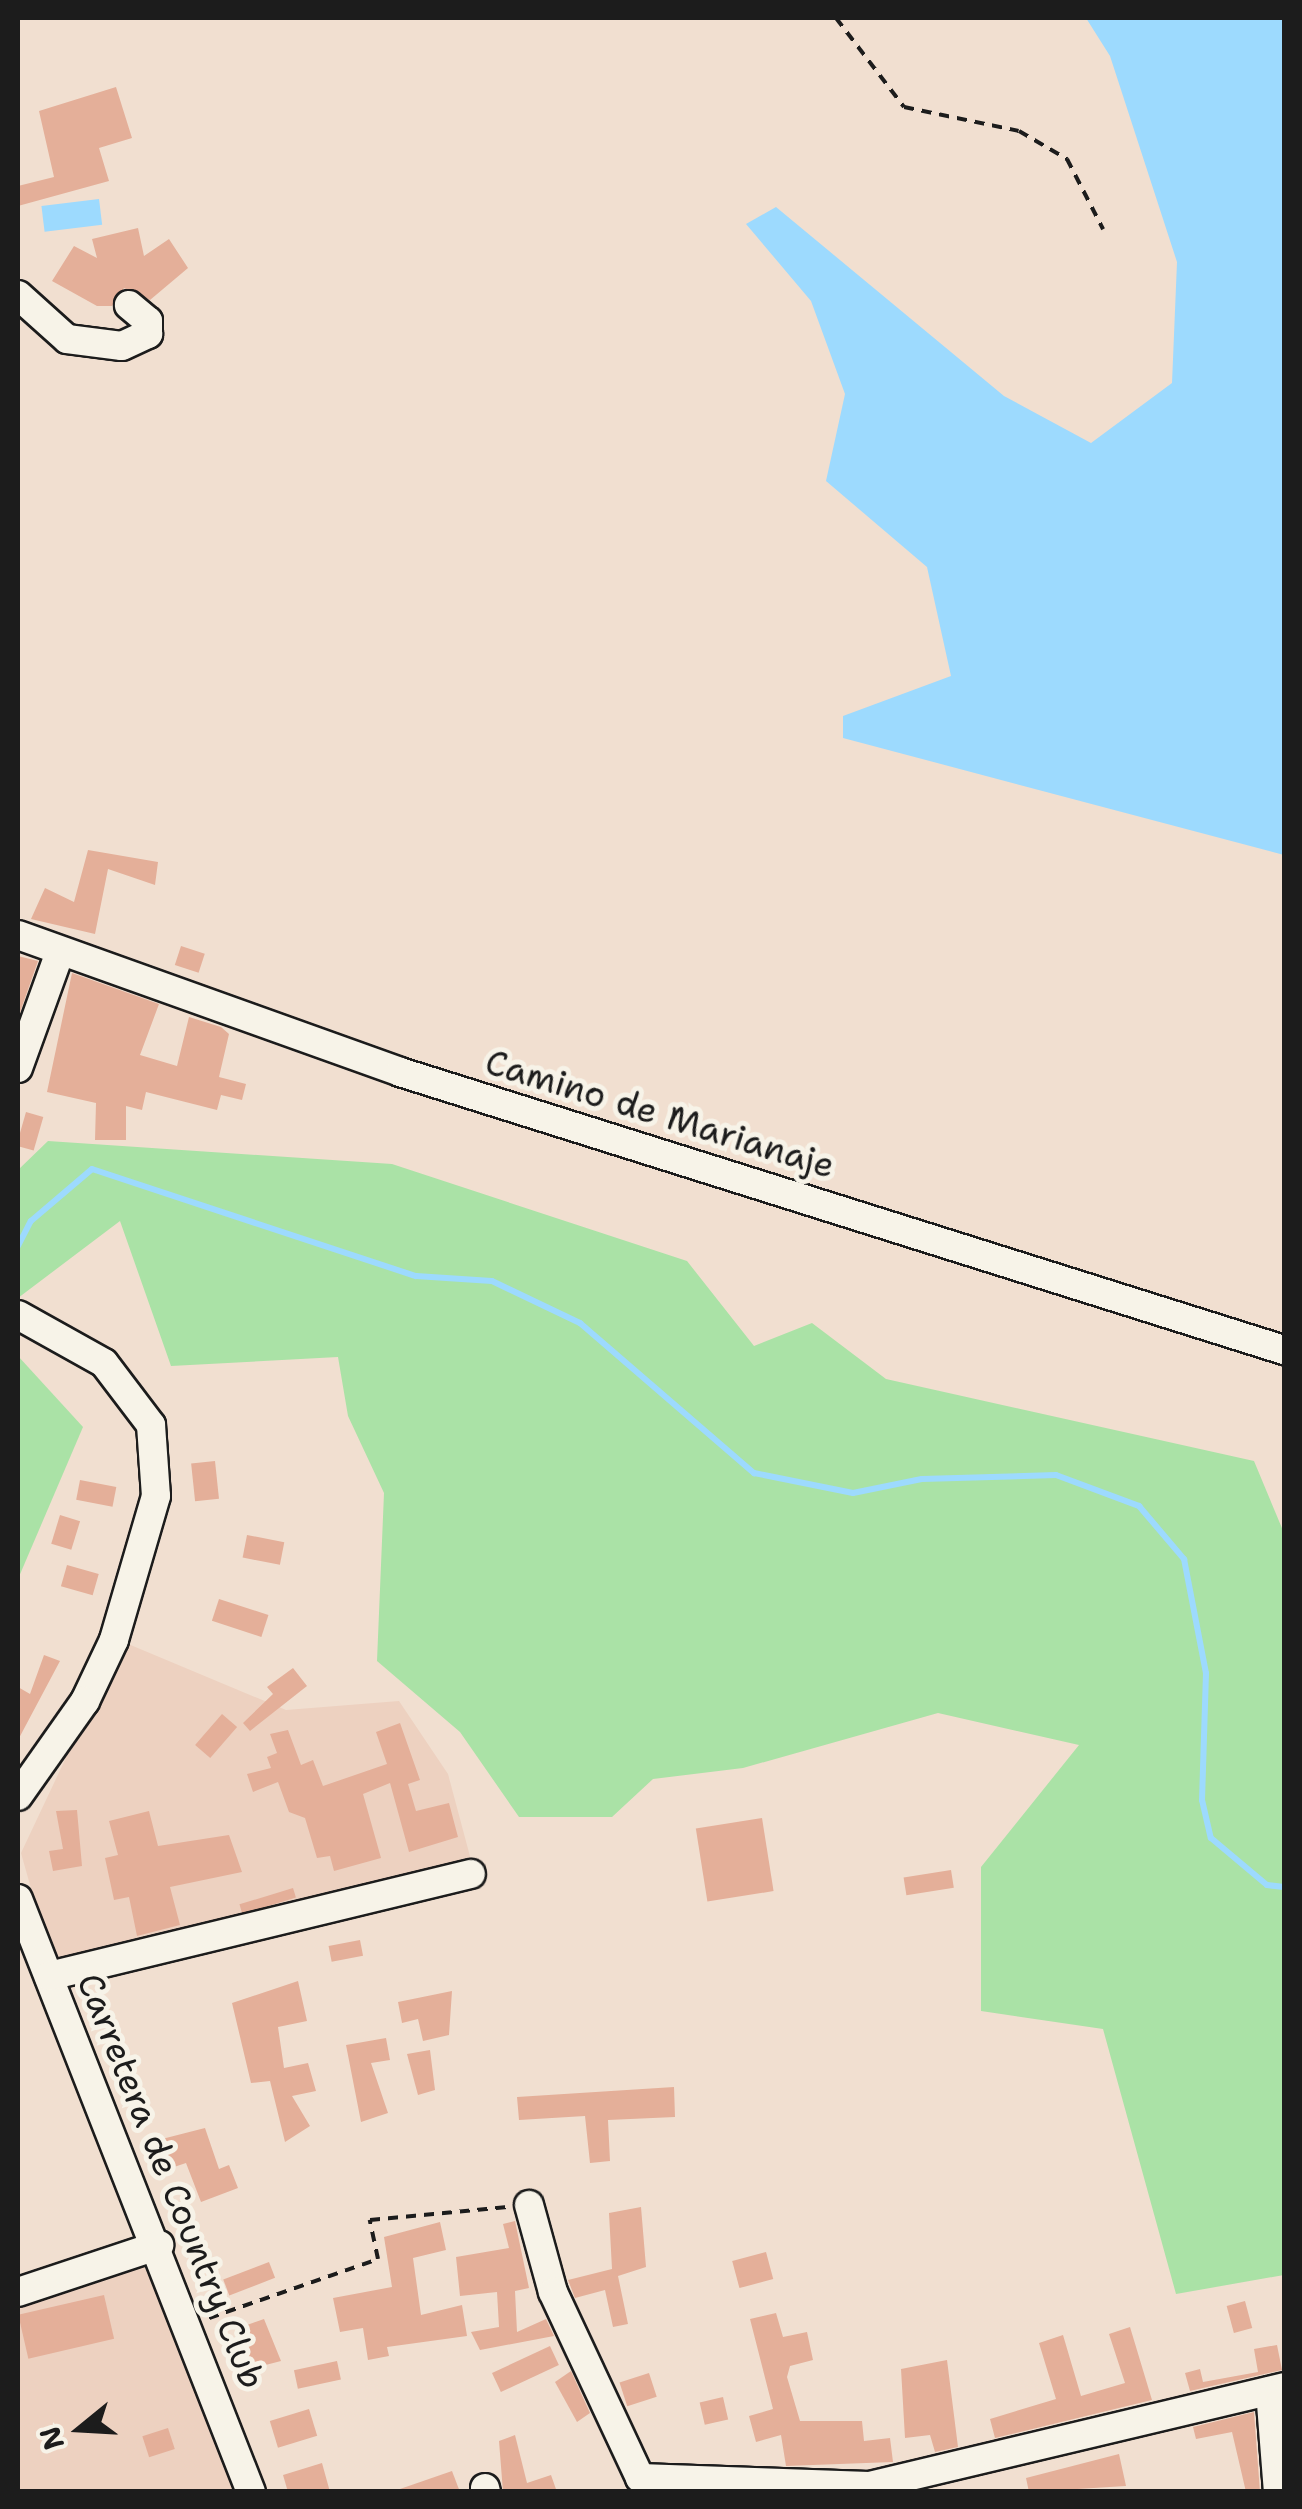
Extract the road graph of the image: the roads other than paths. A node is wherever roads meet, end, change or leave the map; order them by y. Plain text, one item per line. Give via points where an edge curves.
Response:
1 (18, 295) edge
2 (130, 305) dead end
3 (18, 935) edge
4 (60, 952) junction
5 (18, 1068) edge
6 (18, 1314) edge
7 (1284, 1350) edge
8 (18, 1796) edge
9 (471, 1874) dead end
10 (18, 1900) edge
11 (49, 1976) junction
12 (529, 2205) road end
13 (160, 2244) junction
14 (18, 2292) edge
15 (1277, 2389) edge
16 (769, 2488) edge
17 (868, 2489) edge
18 (252, 2492) edge
19 (1278, 2492) edge

1 - 2 street via 67,339 122,346 148,334 148,320
3 - 4 street, Camino de Marianaje
4 - 5 street
4 - 7 street, Camino de Marianaje via 400,1072
6 - 8 street via 104,1362 151,1424 156,1496 114,1640 85,1701
9 - 11 street
10 - 11 street, Carretera de Country Club
11 - 13 street, Carretera de Country Club
12 - 16 street via 553,2292 640,2478
13 - 14 street
13 - 18 street, Carretera de Country Club
15 - 17 street
15 - 19 street
16 - 17 street

